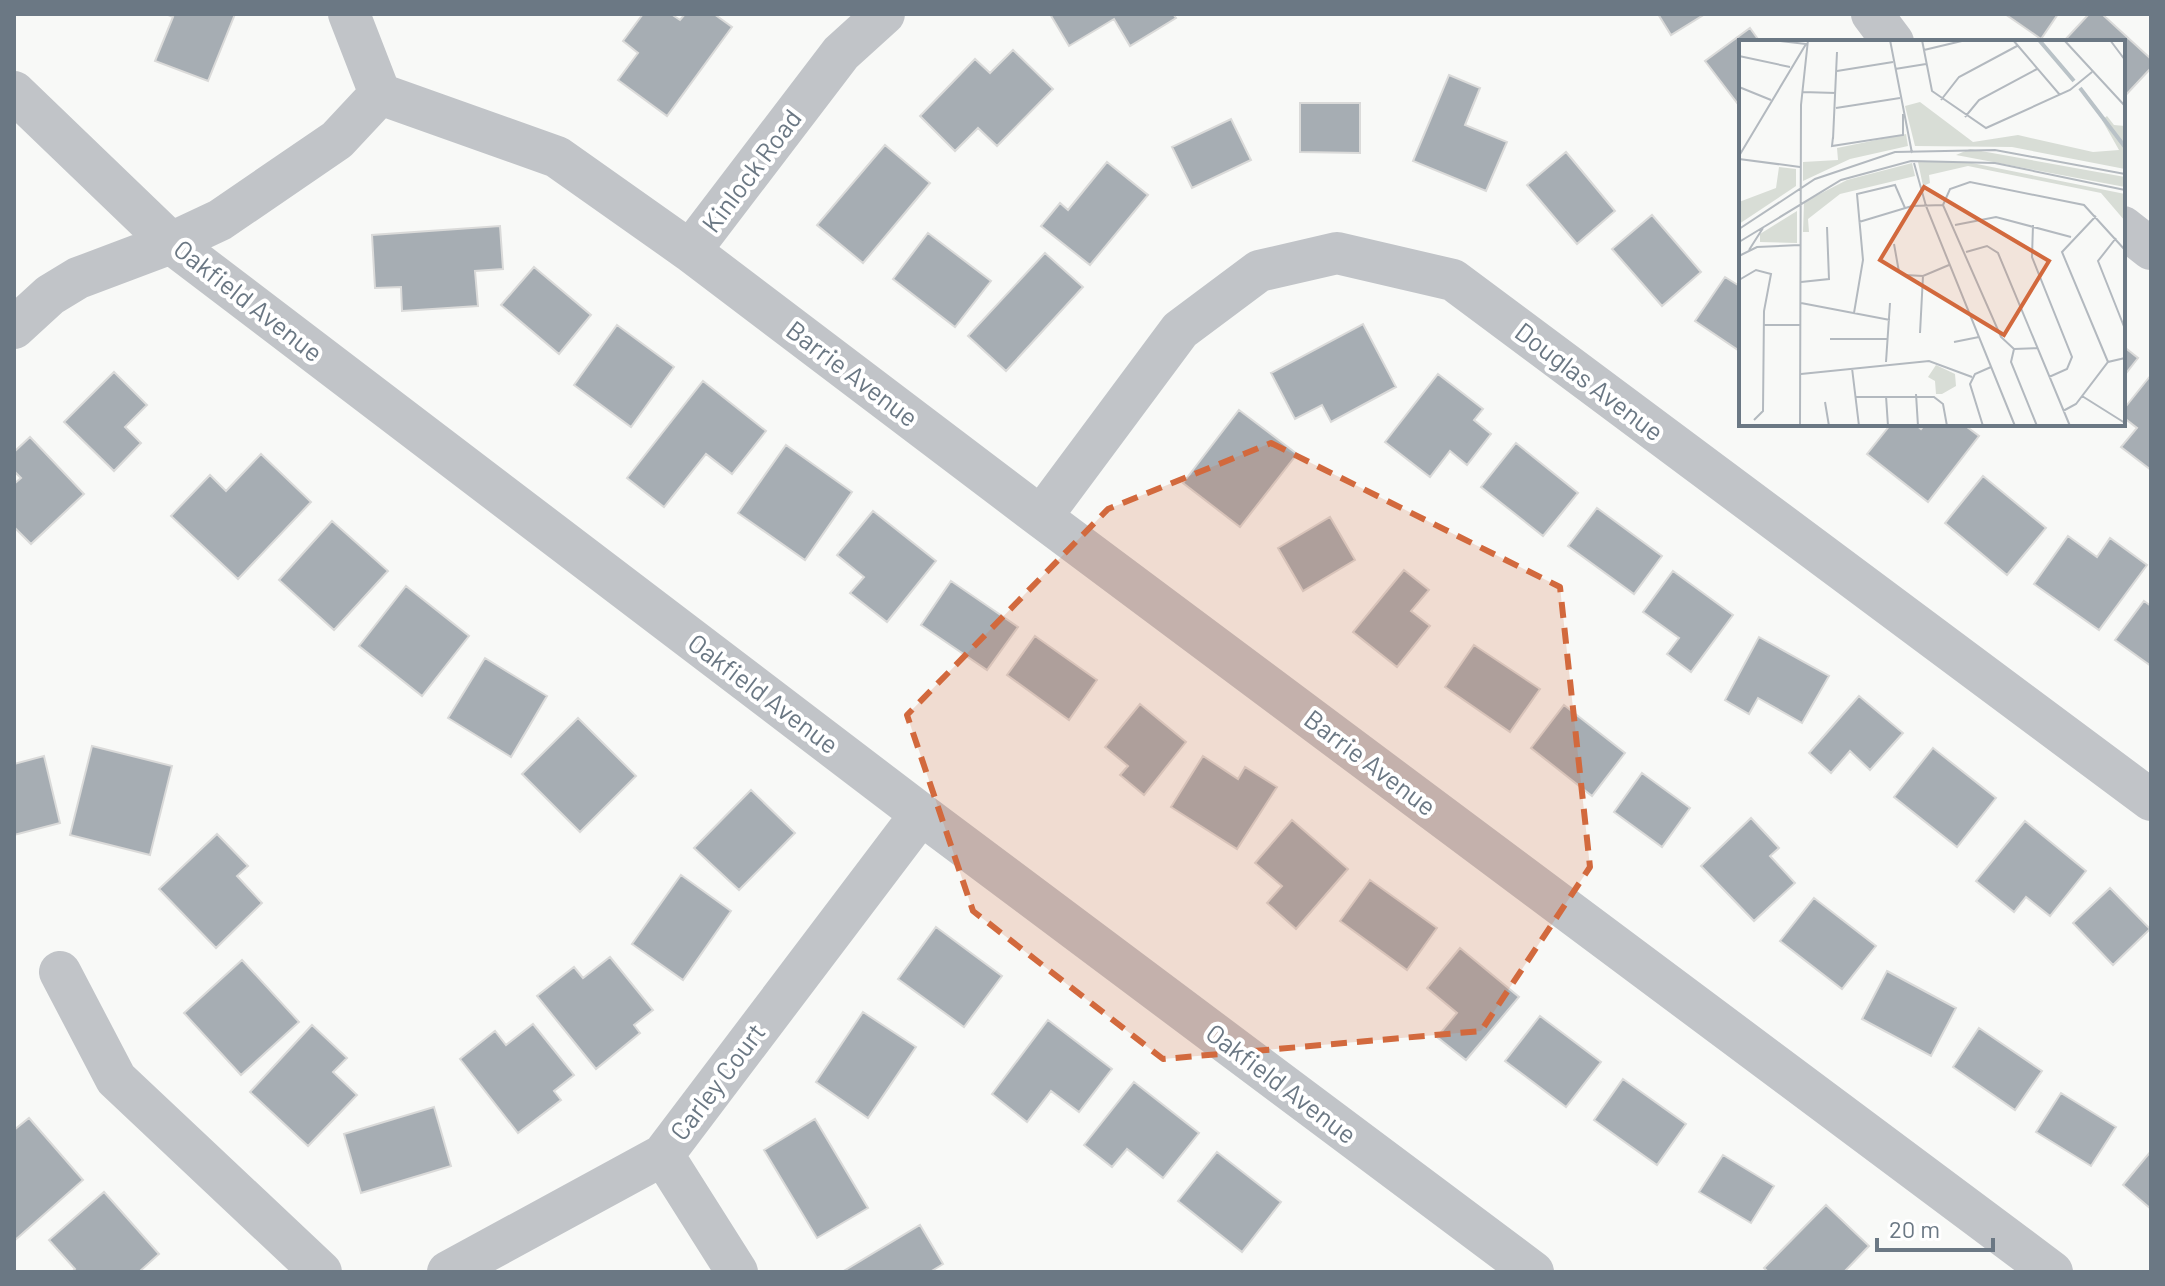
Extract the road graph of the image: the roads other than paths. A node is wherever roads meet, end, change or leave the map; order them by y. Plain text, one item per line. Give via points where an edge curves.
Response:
1 (349, 14) edge
2 (884, 14) edge
3 (1872, 14) edge
4 (1892, 40) edge
5 (14, 92) edge
6 (380, 94) junction
7 (2125, 229) edge
8 (171, 243) junction
9 (2151, 249) edge
10 (690, 251) junction
11 (14, 328) edge
12 (1041, 517) junction
13 (2151, 800) edge
14 (921, 814) junction
15 (60, 972) dead end
16 (663, 1155) junction
17 (321, 1272) edge
18 (448, 1272) edge
19 (737, 1272) edge
20 (1533, 1272) edge
21 (2052, 1272) edge

1 - 6 street
2 - 10 street, Kinlock Road via 841,53
3 - 4 street
5 - 8 street, Oakfield Avenue
6 - 8 street via 337,140 284,179 220,220
6 - 10 street, Kinlock Road via 557,157
7 - 9 street
8 - 11 street via 78,278
8 - 14 street, Oakfield Avenue
10 - 12 street, Barrie Avenue
12 - 13 street, Douglas Avenue via 1180,330 1259,271 1337,253 1453,280
12 - 21 street, Barrie Avenue
14 - 16 street, Carley Court
14 - 20 street, Oakfield Avenue
15 - 17 street via 116,1079
16 - 18 street, Carley Court
16 - 19 street

